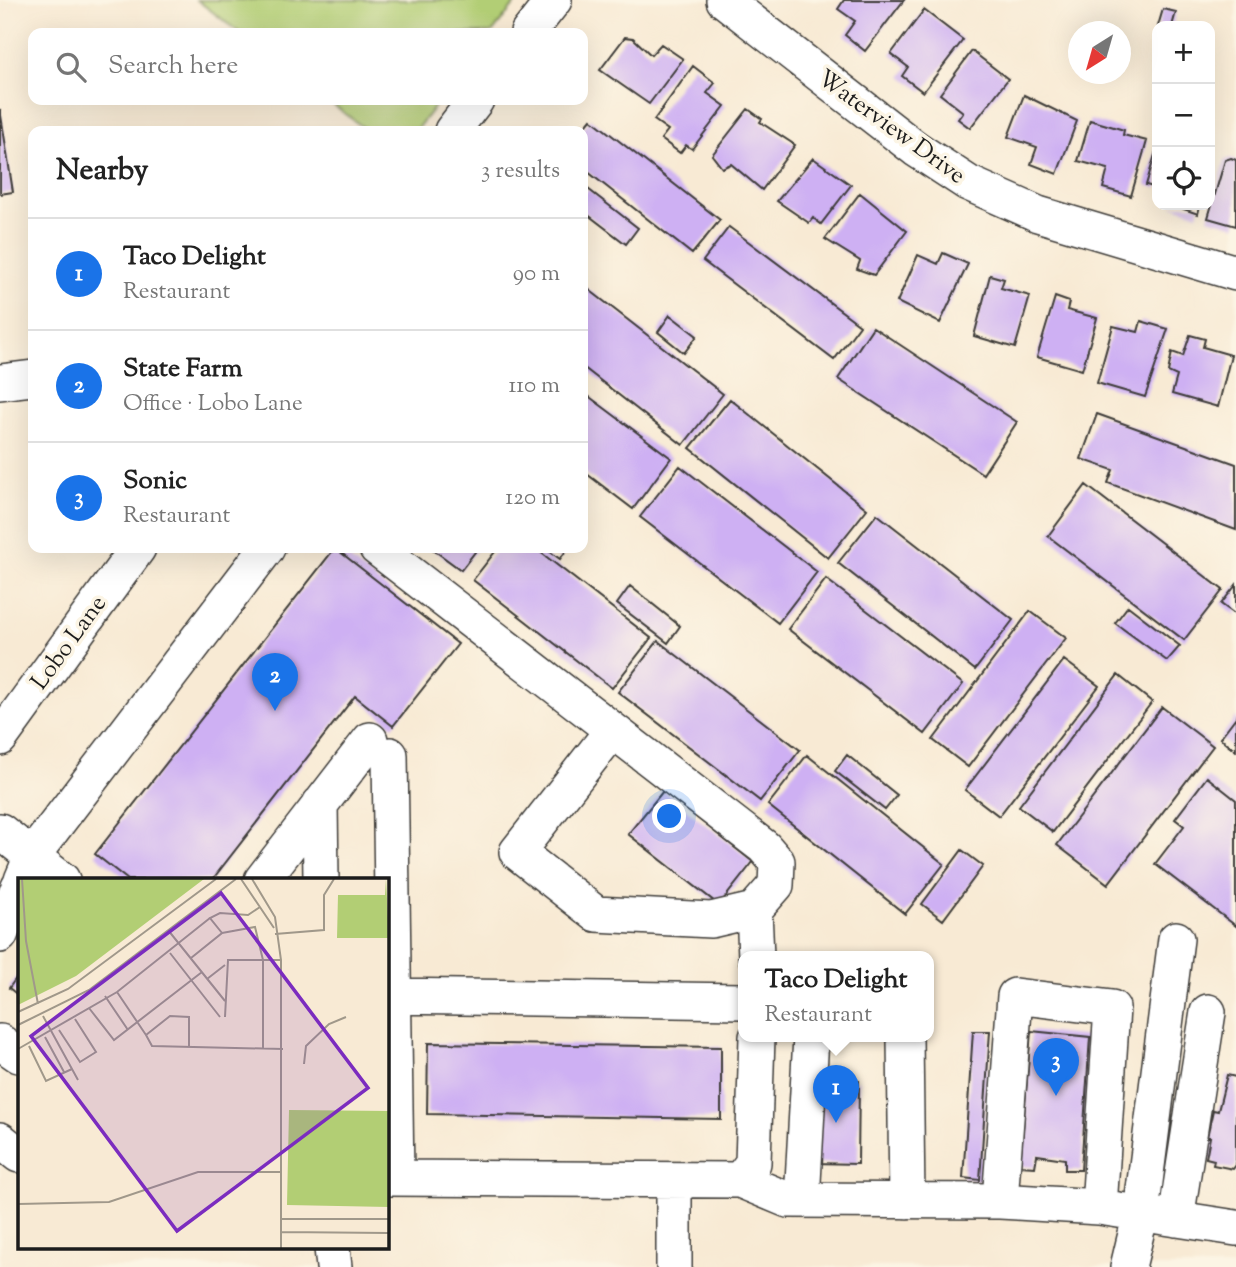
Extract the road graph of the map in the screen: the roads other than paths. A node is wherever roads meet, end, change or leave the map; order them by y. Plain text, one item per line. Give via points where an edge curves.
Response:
1 (554, 0) edge
2 (724, 0) edge
3 (532, 28) edge
4 (472, 105) edge
5 (456, 126) edge
6 (1236, 273) edge
7 (28, 379) edge
8 (0, 382) edge
9 (134, 553) edge
10 (263, 553) edge
11 (384, 553) edge
12 (612, 731) junction
13 (0, 738) edge
14 (320, 804) junction
15 (0, 831) edge
16 (24, 874) edge
17 (49, 878) edge
18 (264, 878) edge
19 (321, 878) edge
20 (385, 878) edge
21 (18, 889) edge
22 (754, 910) junction
23 (0, 935) edge
24 (1176, 939) dead end
25 (388, 946) edge
26 (755, 951) edge
27 (390, 996) edge
28 (738, 1001) edge
29 (1167, 1004) junction
30 (1222, 1015) edge
31 (0, 1042) edge
32 (757, 1042) edge
33 (811, 1042) edge
34 (905, 1042) edge
35 (18, 1054) edge
36 (0, 1140) edge
37 (18, 1153) edge
38 (391, 1177) edge
39 (674, 1180) junction
40 (740, 1180) junction
41 (802, 1200) junction
42 (906, 1201) junction
43 (1000, 1201) junction
44 (1098, 1207) junction
45 (1141, 1213) junction
46 (1176, 1219) junction
47 (1236, 1228) edge
48 (674, 1267) edge
49 (1128, 1267) edge

1 - 3 street
2 - 6 street, Waterview Drive via 916,149 968,183 1038,214
4 - 5 street
7 - 8 street
9 - 13 street, Lobo Lane
10 - 16 street
11 - 12 street
12 - 22 street via 764,847 777,862 776,885
12 - 22 street via 517,852 596,914 711,920
14 - 18 street
14 - 19 street
14 - 20 street via 380,747
15 - 16 street
16 - 17 street
21 - 23 street
22 - 26 street
24 - 29 street
25 - 27 street
27 - 28 street
27 - 38 street
29 - 30 street
29 - 45 street
30 - 46 street
31 - 35 street
32 - 40 street via 753,1163
33 - 41 street
34 - 42 street
36 - 37 street
38 - 39 street
39 - 40 street
39 - 48 street
40 - 41 street via 788,1200
41 - 42 street
42 - 43 street
43 - 44 street
43 - 44 street via 1014,996 1112,1008
44 - 45 street
45 - 46 street
45 - 49 street
46 - 47 street

